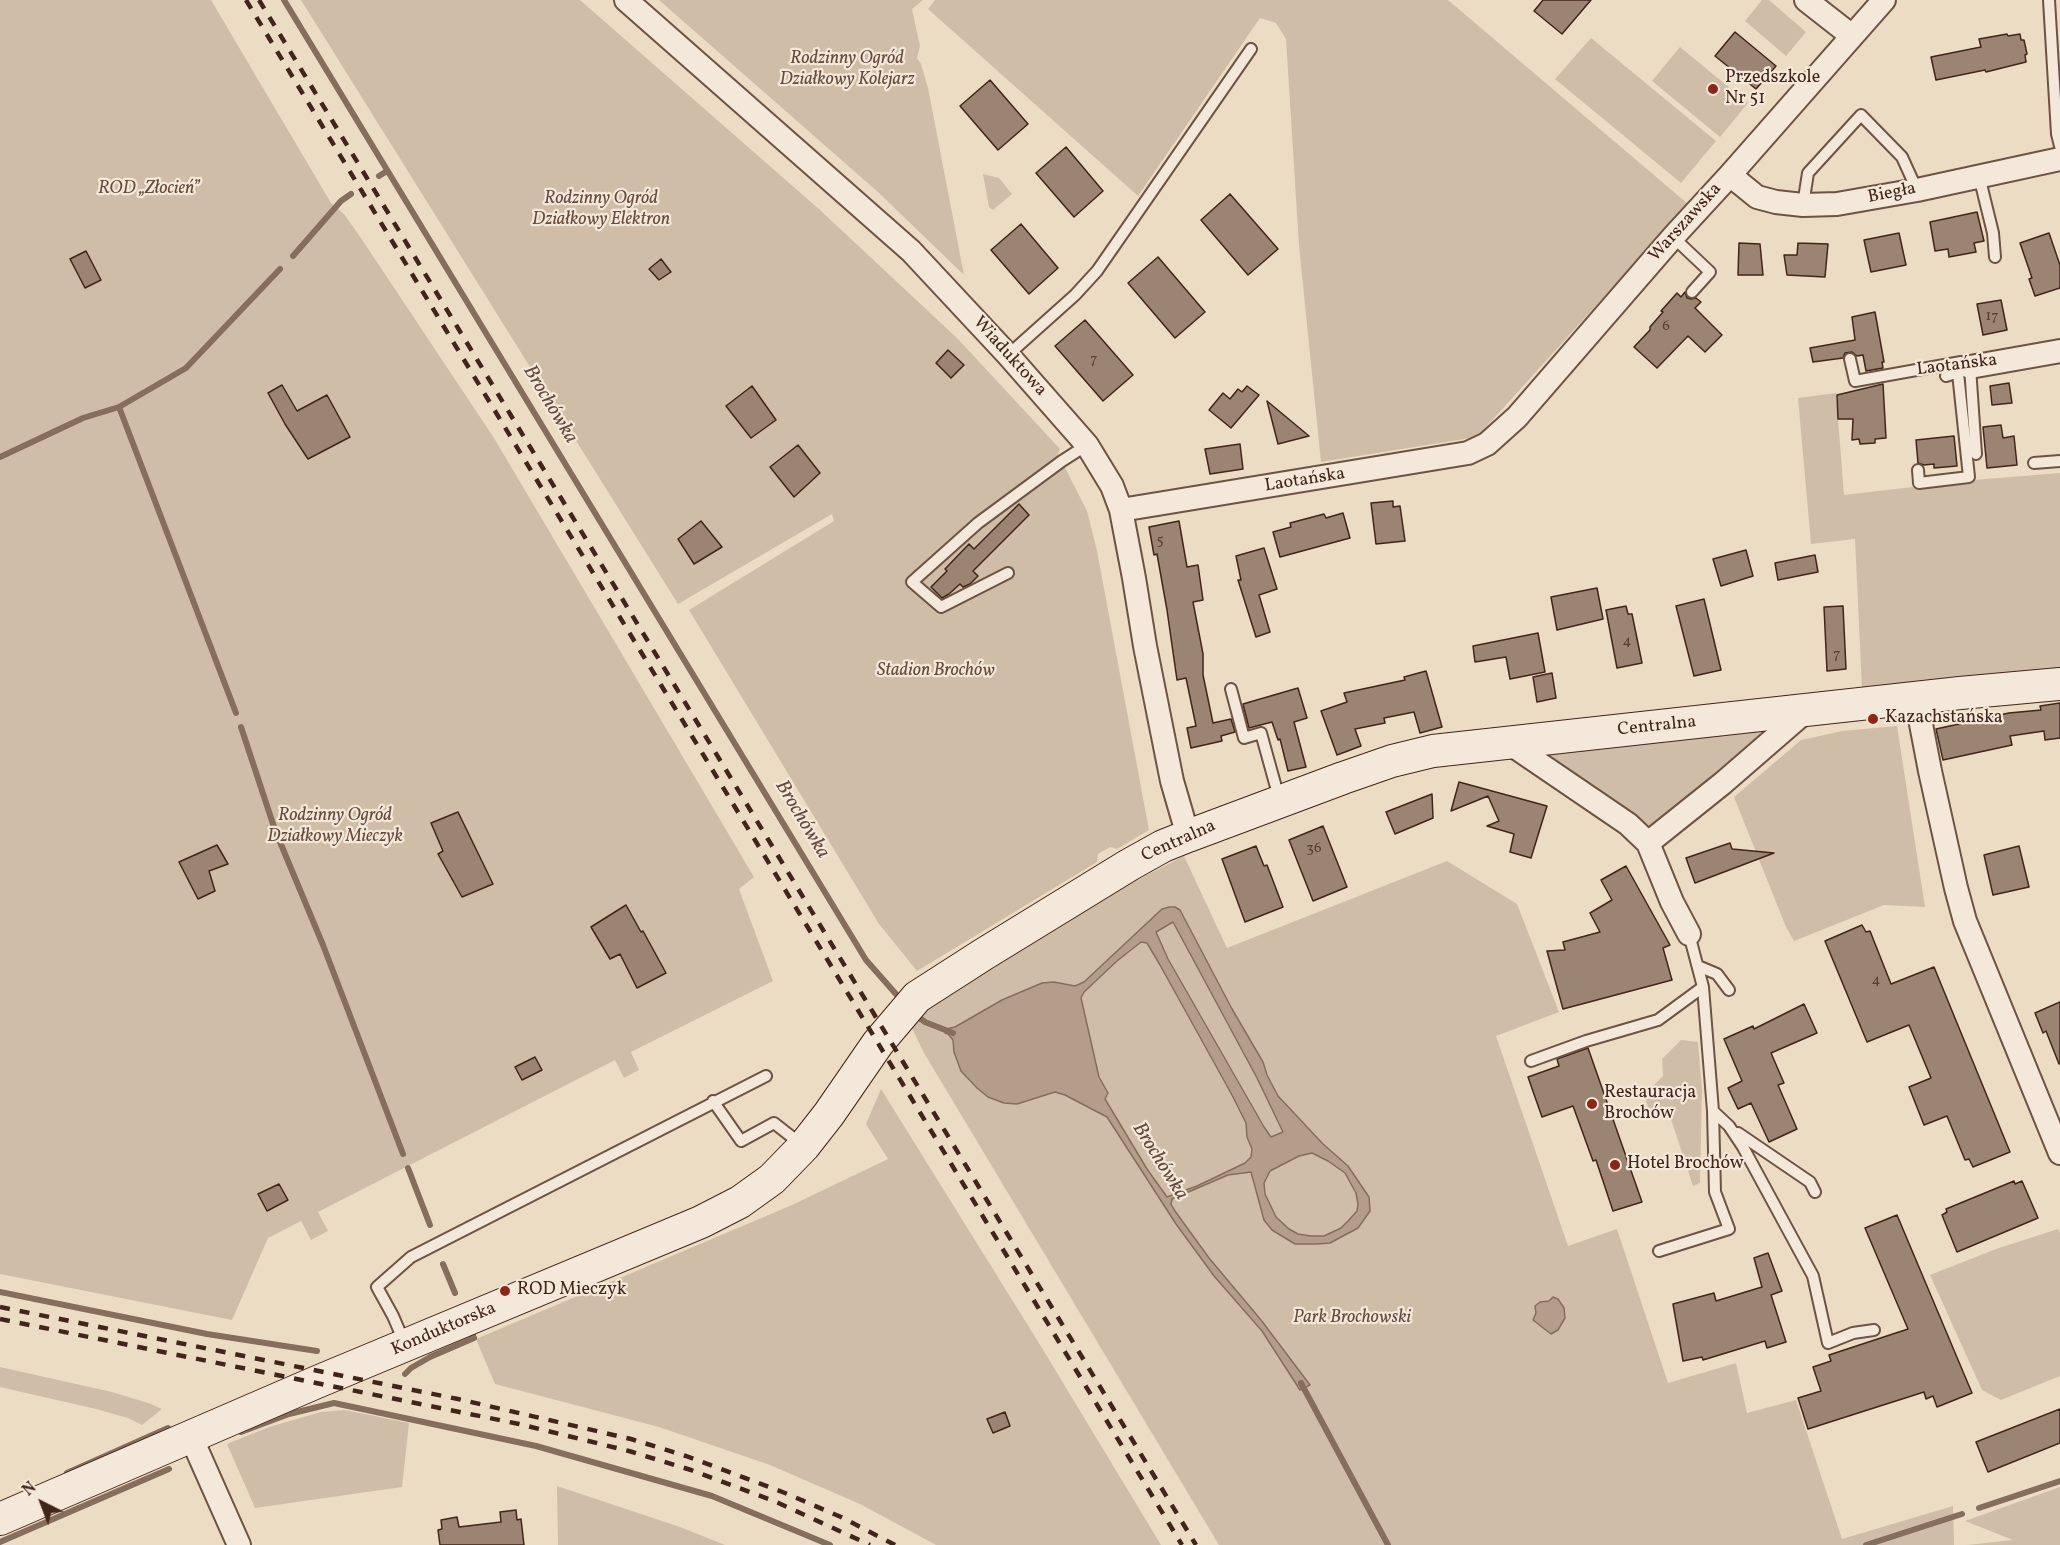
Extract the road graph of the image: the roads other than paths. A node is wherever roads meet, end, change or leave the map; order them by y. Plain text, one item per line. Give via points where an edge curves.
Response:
1 (626, 0) edge
2 (1806, 0) edge
3 (1884, 0) edge
4 (2049, 0) edge
5 (1852, 36) junction
6 (1251, 49) dead end
7 (2060, 146) edge
8 (2060, 159) edge
9 (1730, 175) junction
10 (1979, 176) junction
11 (1917, 190) junction
12 (1803, 205) junction
13 (1673, 237) junction
14 (1995, 257) dead end
15 (1692, 292) dead end
16 (2060, 351) edge
17 (1008, 355) junction
18 (1850, 359) dead end
19 (1964, 370) junction
20 (1946, 376) dead end
21 (1487, 444) joint
22 (1087, 445) junction
23 (1976, 454) dead end
24 (2060, 461) edge
25 (2034, 463) dead end
26 (1918, 470) dead end
27 (1121, 510) junction
28 (1008, 573) dead end
29 (2060, 684) edge
30 (1231, 689) dead end
31 (1916, 698) junction
32 (1806, 711) junction
33 (1509, 743) junction
34 (1280, 801) junction
35 (1188, 836) junction
36 (1648, 843) junction
37 (1689, 934) joint
38 (1698, 966) junction
39 (1703, 987) junction
40 (1729, 990) dead end
41 (902, 1014) joint
42 (1531, 1061) dead end
43 (766, 1076) dead end
44 (714, 1101) junction
45 (1713, 1111) junction
46 (1729, 1126) junction
47 (804, 1146) junction
48 (2060, 1153) edge
49 (1815, 1192) dead end
50 (1659, 1251) dead end
51 (1874, 1330) dead end
52 (406, 1346) junction
53 (192, 1437) junction
54 (0, 1520) edge
55 (239, 1545) edge

1 - 17 street, Wiaduktowa via 911,251
2 - 5 street
3 - 5 street, Warszawska
4 - 7 lane
5 - 9 street, Warszawska
6 - 17 lane via 1097,271
8 - 10 street, Biegła
9 - 12 street, Biegła via 1757,197
9 - 13 street, Warszawska
10 - 11 street, Biegła
10 - 14 lane
11 - 12 street, Biegła via 1837,204
11 - 12 lane via 1902,157 1861,115 1808,173
13 - 15 lane via 1714,269
13 - 21 street, Warszawska via 1517,417
16 - 19 street, Laotańska
17 - 22 street, Wiaduktowa
18 - 19 lane, Laotańska via 1855,381 1960,362
19 - 20 lane
19 - 23 lane
19 - 26 lane via 1969,477 1919,483
21 - 27 street, Laotańska via 1468,453
22 - 27 street, Wiaduktowa via 1112,486
22 - 28 lane via 978,523 912,582 941,608
24 - 25 lane
27 - 35 street, Wiaduktowa via 1144,646 1172,781
29 - 31 street, Centralna
30 - 34 lane via 1244,738 1261,733
31 - 32 street, Centralna
31 - 48 street via 1965,921
32 - 33 street, Centralna
32 - 36 street
33 - 34 street, Centralna via 1433,751 1392,761
33 - 36 street via 1628,824
34 - 35 street, Centralna
35 - 41 street, Centralna via 1129,865 984,954
36 - 37 street
37 - 38 lane
38 - 39 lane
38 - 40 lane via 1717,974
39 - 42 lane via 1658,1020
39 - 45 lane
41 - 47 street, Konduktorska
43 - 44 lane
44 - 47 lane via 741,1141 774,1123
44 - 52 lane via 411,1257 377,1287
45 - 46 lane
45 - 50 lane via 1715,1192 1729,1229
46 - 49 lane via 1797,1172
46 - 51 lane via 1813,1276 1828,1343
47 - 52 street, Konduktorska via 772,1179 740,1202 701,1222
52 - 53 street, Konduktorska
53 - 54 street, Konduktorska
53 - 55 street

